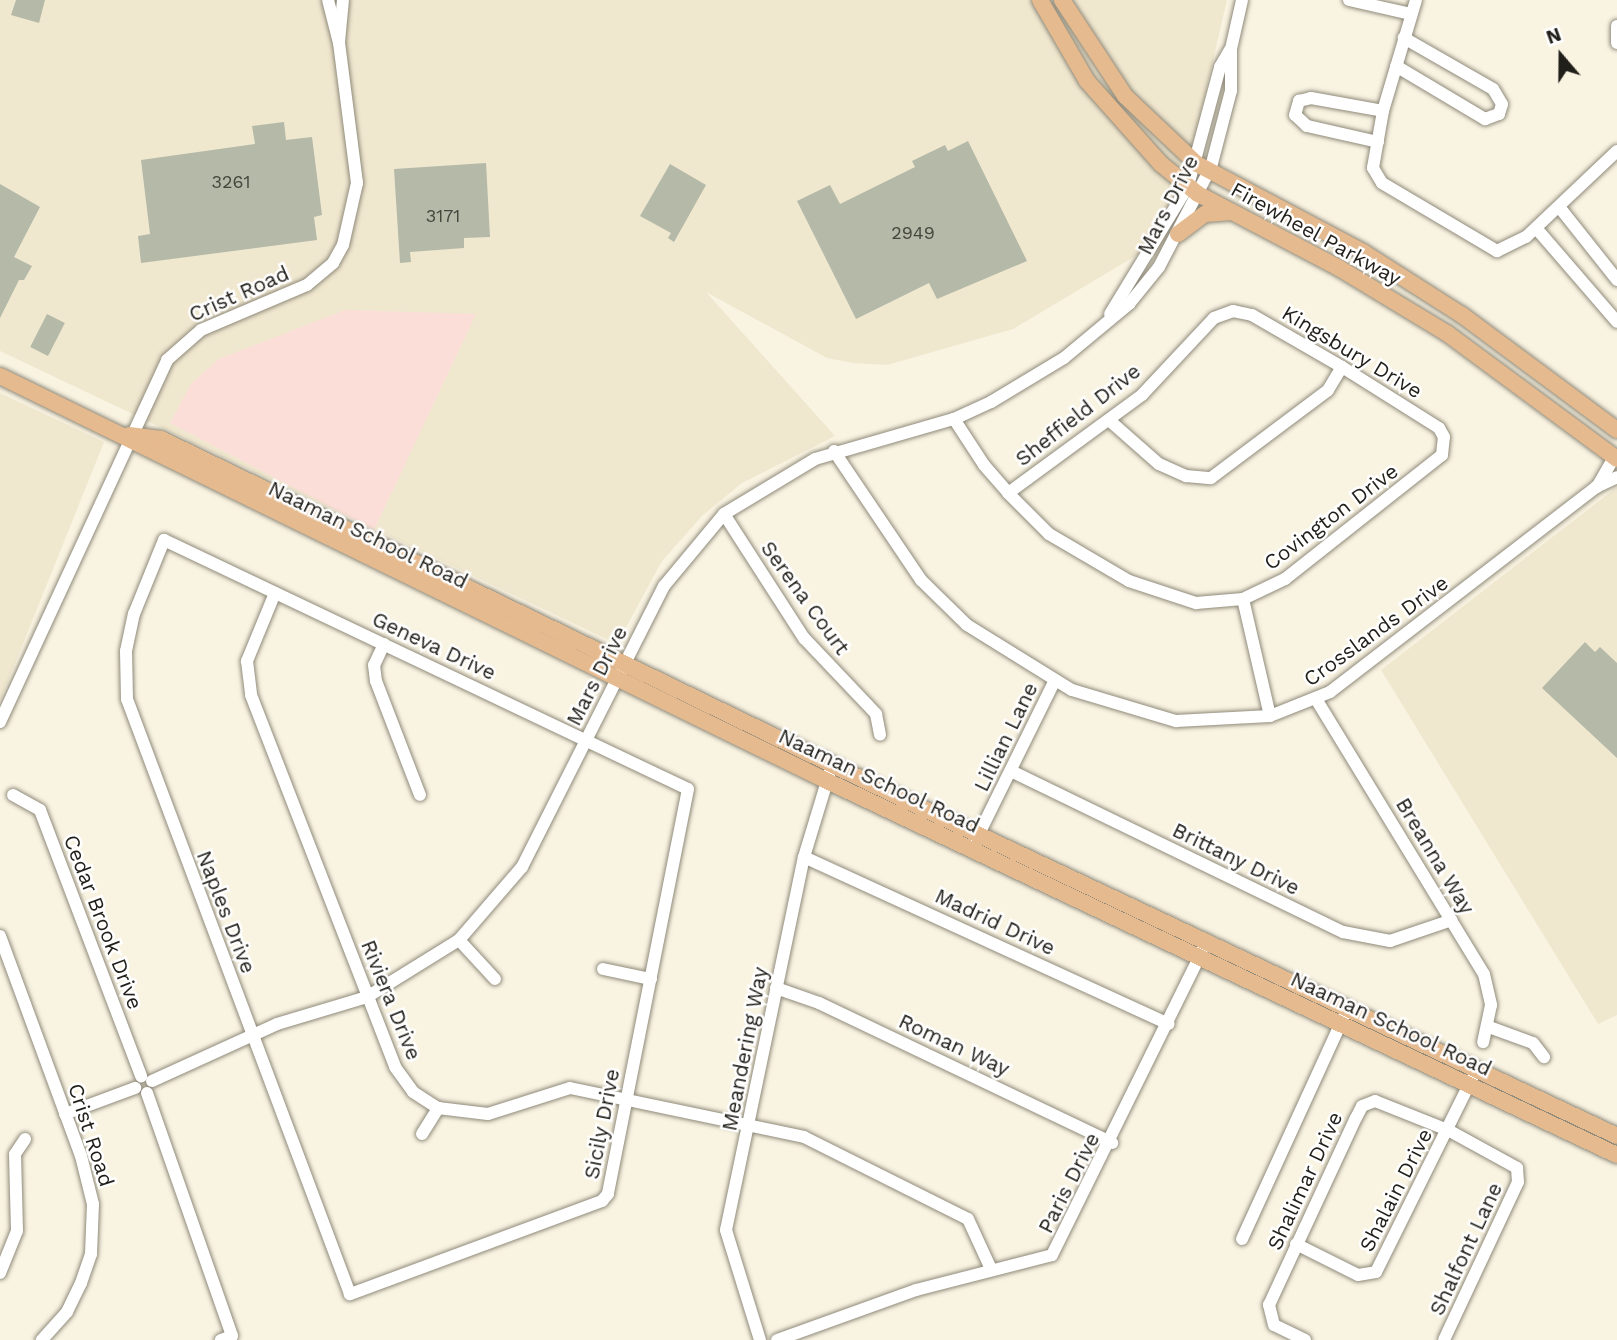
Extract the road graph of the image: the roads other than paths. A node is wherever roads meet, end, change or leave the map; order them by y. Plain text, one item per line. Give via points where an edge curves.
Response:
1 (328, 0) edge
2 (343, 0) edge
3 (1040, 0) edge
4 (1062, 0) edge
5 (1242, 0) edge
6 (1349, 0) edge
7 (1416, 0) edge
8 (1411, 14) junction
9 (1617, 26) edge
10 (1082, 36) junction
11 (1405, 38) junction
12 (339, 43) junction
13 (1617, 43) edge
14 (1063, 44) junction
15 (1396, 66) junction
16 (1383, 111) junction
17 (1378, 142) junction
18 (1617, 151) edge
19 (1203, 168) junction
20 (1193, 190) junction
21 (1560, 208) junction
22 (1235, 212) junction
23 (1536, 228) junction
24 (1178, 234) junction
25 (1617, 280) edge
26 (1233, 311) joint
27 (1108, 317) junction
28 (1617, 322) edge
29 (1342, 367) junction
30 (0, 376) edge
31 (954, 419) junction
32 (1110, 421) junction
33 (1617, 430) edge
34 (128, 435) junction
35 (1444, 437) joint
36 (834, 451) junction
37 (1616, 458) edge
38 (1617, 477) edge
39 (1596, 487) junction
40 (1008, 493) junction
41 (724, 514) junction
42 (164, 540) joint
43 (275, 593) junction
44 (1243, 599) junction
45 (384, 644) junction
46 (625, 662) junction
47 (616, 678) junction
48 (1055, 680) junction
49 (1316, 699) junction
50 (1270, 716) junction
51 (0, 722) edge
52 (880, 736) dead end
53 (586, 740) junction
54 (832, 765) junction
55 (1011, 771) junction
56 (825, 780) junction
57 (688, 789) joint
58 (13, 795) dead end
59 (419, 795) dead end
60 (976, 841) junction
61 (804, 857) junction
62 (1452, 920) junction
63 (0, 936) edge
64 (459, 940) junction
65 (1203, 950) junction
66 (603, 970) dead end
67 (495, 979) dead end
68 (652, 979) junction
69 (776, 988) junction
70 (367, 998) junction
71 (1344, 1016) junction
72 (1169, 1024) junction
73 (1489, 1027) junction
74 (252, 1035) junction
75 (1483, 1042) dead end
76 (1544, 1057) dead end
77 (1473, 1078) junction
78 (144, 1085) junction
79 (627, 1096) junction
80 (438, 1108) junction
81 (65, 1114) junction
82 (750, 1122) junction
83 (1448, 1130) junction
84 (422, 1135) dead end
85 (1617, 1136) edge
86 (25, 1139) dead end
87 (1112, 1143) junction
88 (1617, 1155) edge
89 (1242, 1239) dead end
90 (1296, 1244) junction
91 (991, 1269) junction
92 (0, 1273) edge
93 (350, 1294) joint
94 (227, 1338) edge
95 (41, 1340) edge
96 (760, 1340) edge
97 (777, 1340) edge
98 (1305, 1340) edge
99 (1444, 1340) edge

1 - 12 street, Crist Road
2 - 12 street, Crist Road
3 - 14 main road, Firewheel Parkway
4 - 10 main road, Firewheel Parkway
5 - 19 street, Mars Drive via 1231,49 1231,91
6 - 8 street
7 - 8 street
8 - 11 street
9 - 13 street
10 - 14 main road
10 - 19 main road, Firewheel Parkway via 1125,96
11 - 15 street
11 - 15 street via 1493,89 1502,104 1499,114 1485,119
12 - 34 street, Crist Road via 357,183 343,245 333,263 307,285 184,341 154,380
14 - 20 main road, Firewheel Parkway via 1106,107
15 - 16 street
16 - 17 street
16 - 17 street via 1311,98 1299,101 1295,115 1307,126
17 - 23 street via 1373,168 1382,183 1497,251
18 - 21 street
19 - 20 street, Mars Drive
19 - 33 main road, Firewheel Parkway via 1374,259 1559,383
20 - 22 main road, Firewheel Parkway
20 - 24 street, Mars Drive
20 - 27 street, Mars Drive
21 - 23 street
21 - 25 street
22 - 24 main road via 1205,214
22 - 37 main road, Firewheel Parkway via 1448,334
23 - 28 street
24 - 27 street, Mars Drive via 1129,304
26 - 29 street, Kingsbury Drive via 1252,315
26 - 32 street, Sheffield Drive via 1214,318
27 - 31 street, Mars Drive via 1028,383
29 - 32 street via 1328,390 1211,478 1186,476 1159,464
29 - 35 street, Kingsbury Drive via 1439,428
30 - 34 main road, Naaman School Road
31 - 36 street, Mars Drive
31 - 40 street, Covington Drive
32 - 40 street, Sheffield Drive
34 - 46 main road, Naaman School Road via 161,439
34 - 47 main road, Naaman School Road via 149,453
34 - 51 street, Crist Road
35 - 44 street, Covington Drive via 1442,455 1420,473 1285,579
36 - 41 street, Mars Drive via 767,483
36 - 48 street, Crosslands Drive via 921,580 967,625
37 - 39 street, Crosslands Drive
38 - 39 street, Crosslands Drive
39 - 49 street, Crosslands Drive via 1423,624
40 - 44 street, Covington Drive via 1049,534 1129,581 1196,603
41 - 46 street, Mars Drive via 673,571
41 - 52 street, Serena Court via 804,638 876,714
42 - 43 street, Geneva Drive
42 - 74 street, Naples Drive via 134,614 126,651 127,699
43 - 45 street, Geneva Drive
43 - 70 street, Riviera Drive via 246,673
44 - 50 street
45 - 53 street, Geneva Drive
45 - 59 street via 374,664 376,681
46 - 47 street, Mars Drive
46 - 54 main road, Naaman School Road
47 - 53 street, Mars Drive
47 - 56 main road, Naaman School Road
48 - 50 street, Crosslands Drive via 1176,721
48 - 55 street, Lillian Lane
49 - 50 street, Crosslands Drive
49 - 62 street, Breanna Way
53 - 57 street, Geneva Drive
53 - 64 street, Mars Drive via 522,867
54 - 56 street, Meandering Way
54 - 60 main road, Naaman School Road
55 - 60 street, Lillian Lane
55 - 62 street, Brittany Drive via 1343,932 1390,941
56 - 60 main road, Naaman School Road
56 - 61 street, Meandering Way
57 - 68 street, Sicily Drive
58 - 78 street, Cedar Brook Drive via 40,810
60 - 65 main road, Naaman School Road
61 - 69 street, Meandering Way
61 - 72 street, Madrid Drive
62 - 73 street, Breanna Way via 1488,984
63 - 81 street, Crist Road
64 - 67 street
64 - 70 street, Mars Drive
65 - 71 main road, Naaman School Road
65 - 72 street, Paris Drive
66 - 68 street
68 - 79 street, Sicily Drive
69 - 82 street, Meandering Way
69 - 87 street, Roman Way via 819,1003
70 - 74 street, Mars Drive
70 - 80 street, Riviera Drive via 395,1067 413,1092
71 - 77 main road, Naaman School Road
71 - 89 street
72 - 87 street, Paris Drive
73 - 75 street, Breanna Way
73 - 76 street via 1533,1043
74 - 78 street, Mars Drive
74 - 93 street, Naples Drive
77 - 83 street, Shalain Drive
77 - 85 main road, Naaman School Road
77 - 88 main road, Naaman School Road
78 - 81 street, Mars Drive
78 - 94 street, Cedar Brook Drive
79 - 80 street, Riviera Drive via 570,1088 488,1114
79 - 82 street, Riviera Drive
79 - 93 street, Sicily Drive via 602,1201
80 - 84 street
81 - 95 street, Crist Road via 93,1204 91,1254 67,1312
82 - 91 street, Riviera Drive via 804,1137 944,1203 968,1219
82 - 96 street, Meandering Way via 726,1230
83 - 90 street, Shalimar Drive via 1392,1105 1375,1101 1362,1106
83 - 90 street, Shalain Drive via 1376,1272 1358,1275
83 - 99 street, Shalfont Lane via 1512,1161 1518,1182
86 - 92 street via 15,1154 18,1231
87 - 91 street, Paris Drive via 1052,1255
90 - 98 street, Shalimar Drive via 1268,1318
91 - 97 street, Paris Drive

